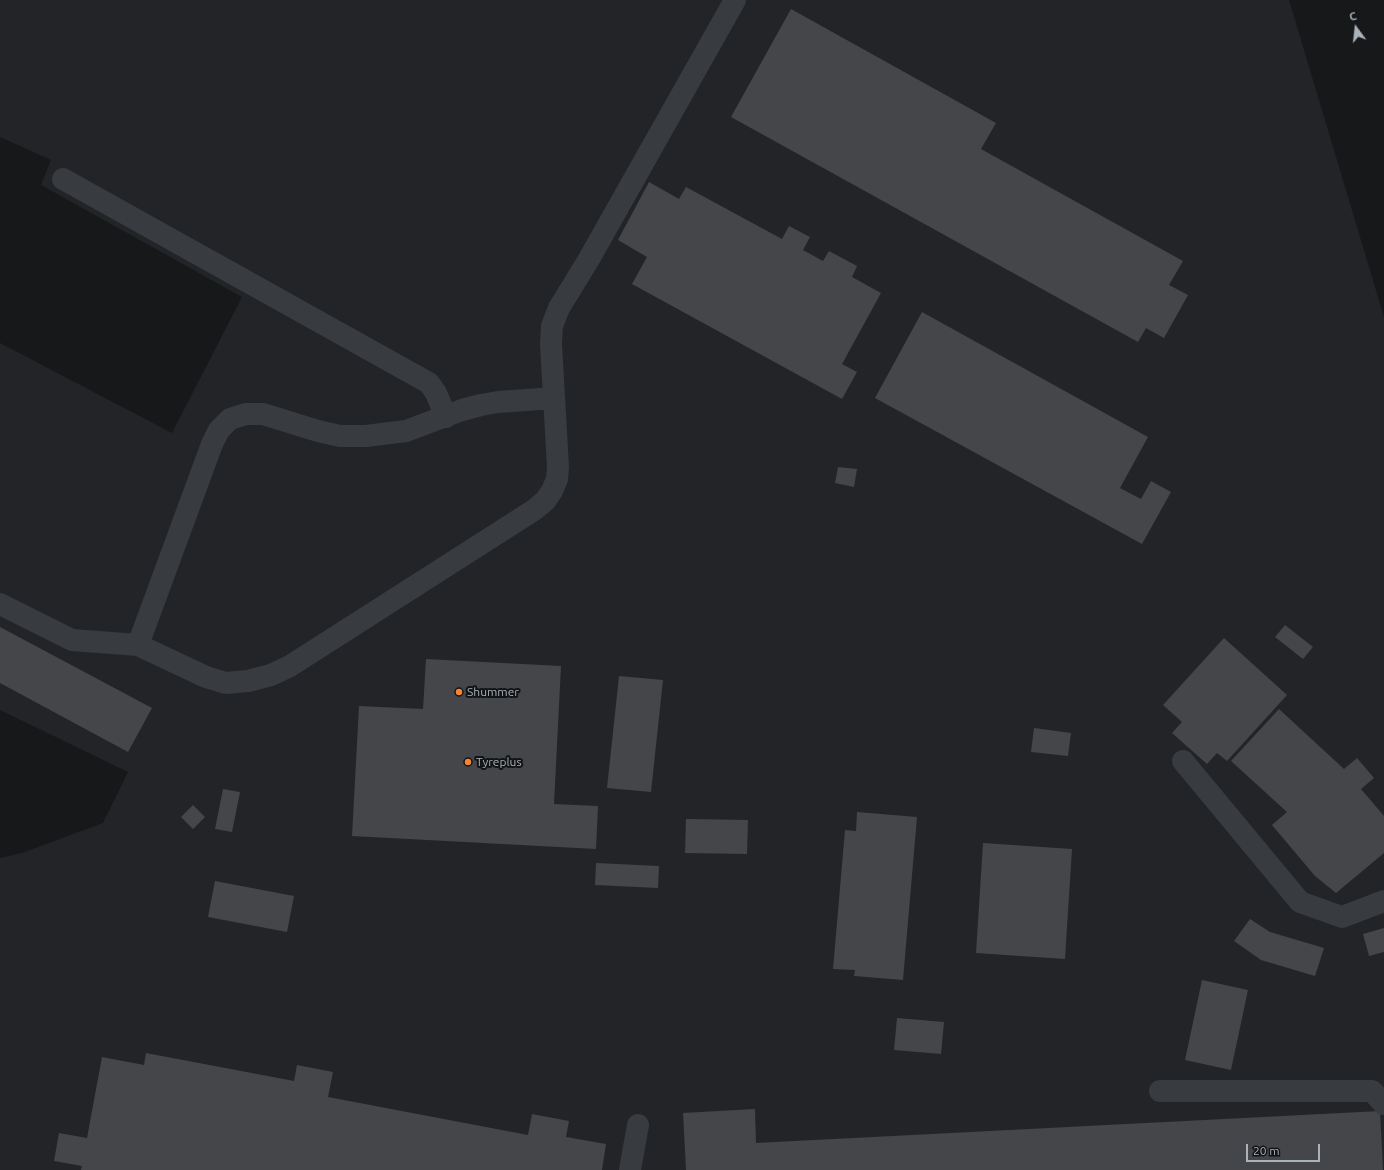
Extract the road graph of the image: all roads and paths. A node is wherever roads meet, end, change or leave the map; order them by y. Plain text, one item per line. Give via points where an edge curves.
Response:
1 (731, 1) edge
2 (63, 180) dead end
3 (554, 398) junction
4 (446, 417) junction
5 (0, 604) edge
6 (138, 645) junction
7 (1183, 761) dead end
8 (1384, 901) edge
9 (1160, 1091) dead end
10 (1384, 1104) edge
11 (638, 1125) dead end
12 (630, 1170) edge

1 - 3 lane via 590,259 559,308 552,326 551,344
2 - 4 lane via 429,383
3 - 4 lane via 498,402 462,410
3 - 6 lane via 558,467 557,479 546,501 290,666 271,675 226,683 206,677
4 - 6 lane via 406,431 366,436 340,436 263,414 246,414 230,419 219,430 212,444
5 - 6 lane via 72,640
7 - 8 lane via 1300,902 1342,917
9 - 10 lane via 1372,1091
11 - 12 lane

